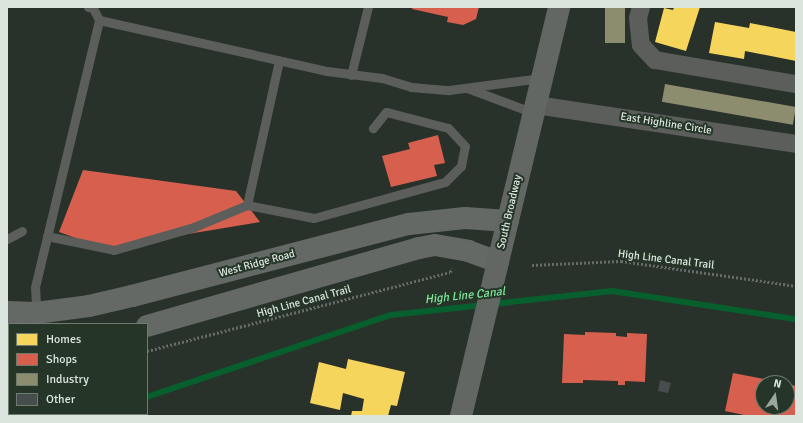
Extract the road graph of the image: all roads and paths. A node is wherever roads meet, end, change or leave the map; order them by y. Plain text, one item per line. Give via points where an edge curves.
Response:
1 (88, 7) edge
2 (368, 7) edge
3 (559, 7) edge
4 (641, 7) edge
5 (99, 20) junction
6 (279, 61) junction
7 (351, 75) junction
8 (542, 78) junction
9 (796, 84) edge
10 (466, 88) junction
11 (535, 109) junction
12 (373, 128) dead end
13 (796, 144) edge
14 (247, 205) junction
15 (508, 221) junction
16 (22, 231) dead end
17 (48, 236) junction
18 (7, 239) edge
19 (498, 262) junction
20 (453, 265) dead end
21 (532, 265) dead end
22 (796, 286) edge
23 (7, 312) edge
24 (37, 318) edge
25 (148, 326) edge
26 (148, 351) edge
27 (461, 416) edge

1 - 5 lane via 93,8
2 - 7 lane
3 - 8 main road, South Broadway
4 - 9 street via 638,18 641,45 655,60
5 - 6 lane
5 - 17 lane
6 - 7 lane
6 - 14 lane
7 - 10 lane via 382,78 411,87 448,90
8 - 10 lane
8 - 11 main road, South Broadway
10 - 11 lane
11 - 13 street, East Highline Circle
11 - 15 main road, South Broadway
12 - 14 lane via 386,112 448,128 465,146 460,166 445,182 314,218
14 - 17 lane via 194,227 114,250
15 - 19 main road, South Broadway
15 - 24 street, West Ridge Road via 465,218 410,224
16 - 18 lane
17 - 24 lane via 35,287
19 - 25 street via 468,250 435,245
19 - 27 main road, South Broadway
20 - 26 path, High Line Canal Trail via 450,272
21 - 22 path, High Line Canal Trail via 621,261
23 - 24 street, West Ridge Road

